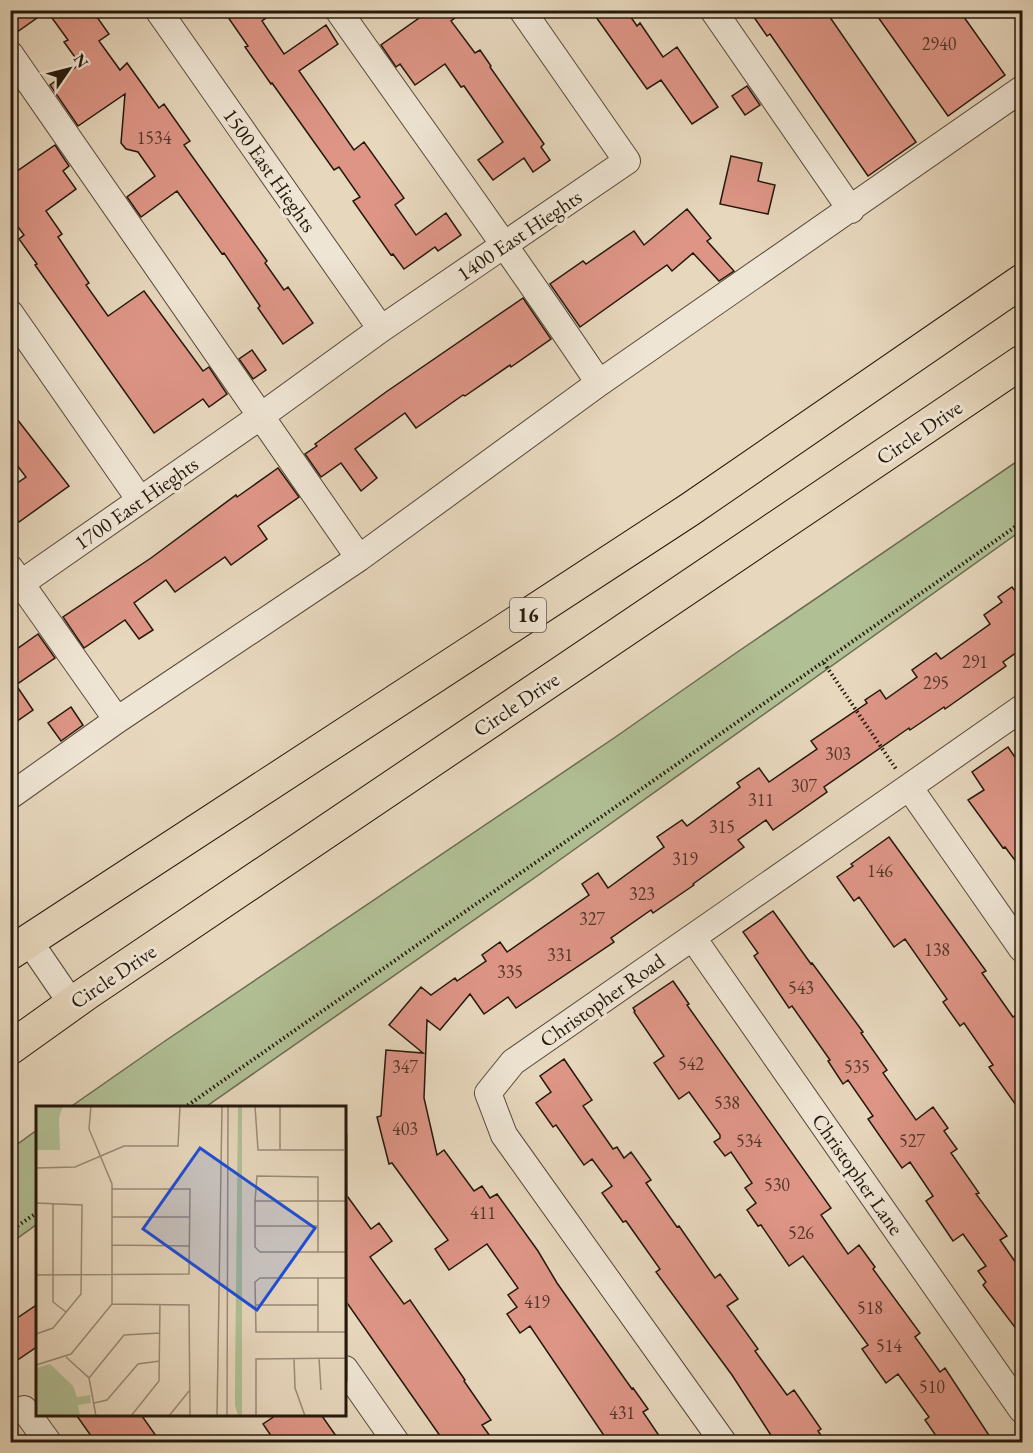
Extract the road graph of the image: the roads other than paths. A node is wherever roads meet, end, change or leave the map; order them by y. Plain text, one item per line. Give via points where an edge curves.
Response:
1 (158, 10) edge
2 (338, 10) edge
3 (522, 10) edge
4 (713, 10) edge
5 (10, 54) edge
6 (1023, 89) edge
7 (851, 210) junction
8 (505, 245) junction
9 (1023, 281) edge
10 (10, 313) edge
11 (381, 329) junction
12 (1023, 362) edge
13 (599, 382) junction
14 (261, 416) junction
15 (140, 500) junction
16 (359, 558) junction
17 (14, 581) edge
18 (1023, 708) edge
19 (117, 720) junction
20 (903, 778) junction
21 (10, 796) edge
22 (693, 938) junction
23 (20, 947) edge
24 (1023, 949) edge
25 (72, 1004) junction
26 (10, 1048) edge
27 (346, 1370) edge
28 (24, 1409) edge
29 (1023, 1410) edge
30 (48, 1443) edge
31 (396, 1443) edge
32 (723, 1443) edge

1 - 11 street, 1500 East Hieghts
2 - 8 street
3 - 8 street, 1400 East Hieghts via 627,161
4 - 7 street
5 - 14 street
6 - 7 street
7 - 13 street
8 - 11 street, 1400 East Hieghts
8 - 13 street
9 - 23 highway, 16 via 689,510
10 - 15 street
11 - 14 street, 1400 East Hieghts
12 - 25 highway, Circle Drive
13 - 16 street
14 - 15 street, 1700 East Hieghts
14 - 16 street
15 - 17 street, 1700 East Hieghts
16 - 19 street
17 - 19 street
18 - 20 street, Christopher Road
19 - 21 street
20 - 22 street, Christopher Road
20 - 24 street
22 - 29 street, Christopher Lane
22 - 32 street, Christopher Road via 513,1062 488,1093 504,1135
23 - 25 street
25 - 26 highway, Circle Drive
27 - 31 street
28 - 30 street

